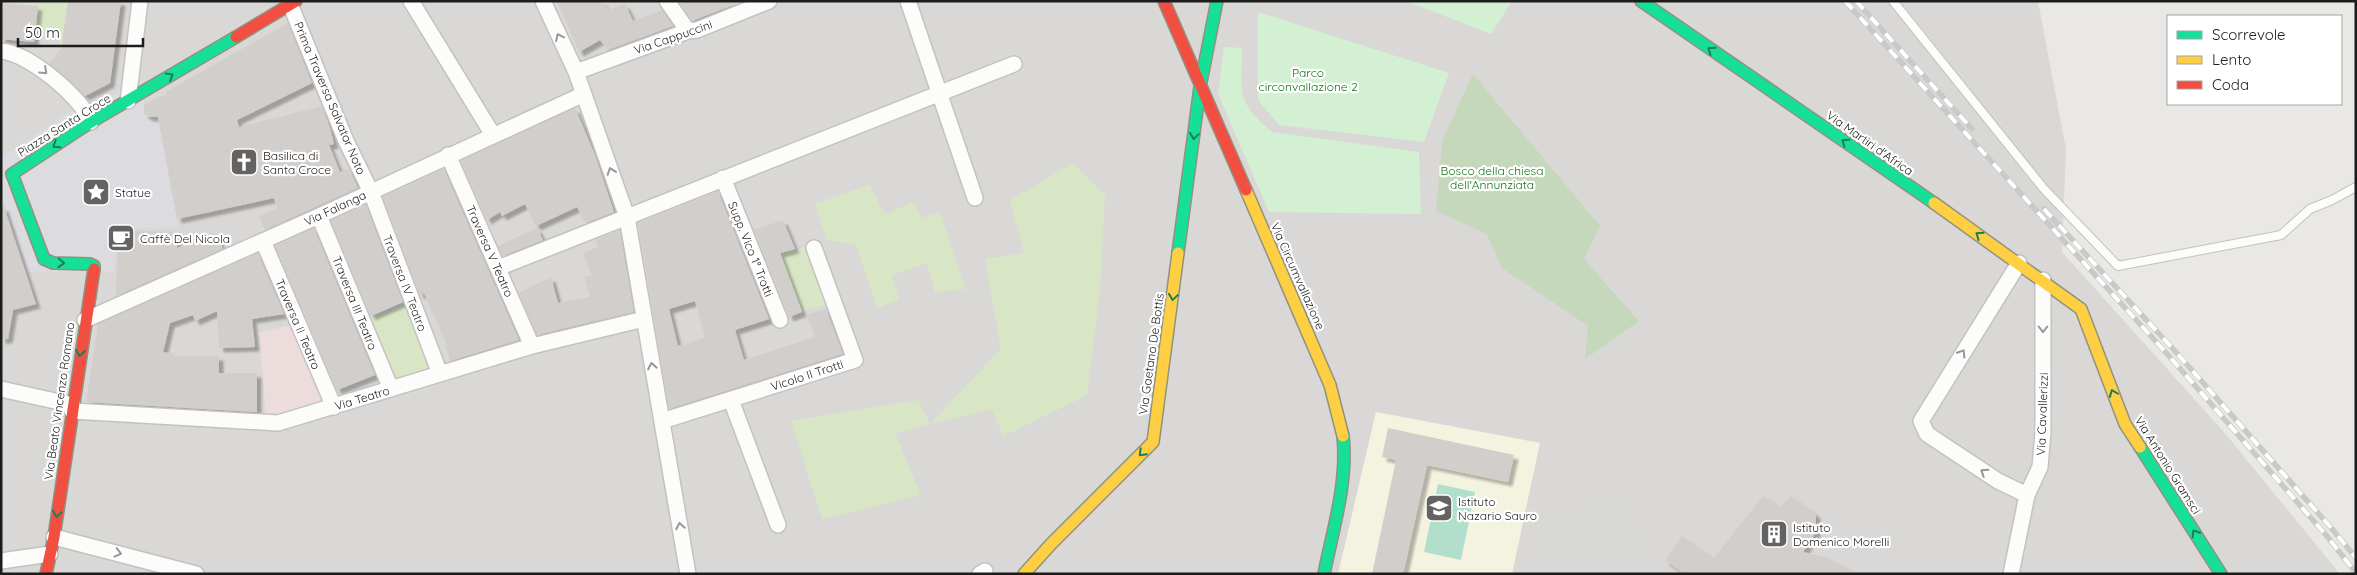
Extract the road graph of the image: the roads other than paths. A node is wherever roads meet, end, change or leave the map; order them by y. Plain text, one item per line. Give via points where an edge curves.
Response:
1 (140, 1) edge
2 (411, 1) edge
3 (543, 1) edge
4 (668, 1) edge
5 (769, 1) edge
6 (908, 1) edge
7 (1164, 1) edge
8 (1217, 1) edge
9 (1641, 1) edge
10 (1893, 1) edge
11 (293, 3) edge
12 (688, 31) junction
13 (1, 52) edge
14 (1014, 64) dead end
15 (576, 72) junction
16 (1200, 87) junction
17 (939, 93) junction
18 (584, 94) junction
19 (128, 101) junction
20 (91, 122) junction
21 (493, 135) junction
22 (448, 155) junction
23 (6, 177) edge
24 (723, 178) junction
25 (2356, 188) edge
26 (371, 192) junction
27 (975, 198) dead end
28 (319, 216) junction
29 (627, 217) junction
30 (263, 241) junction
31 (814, 248) dead end
32 (2018, 263) junction
33 (498, 268) junction
34 (94, 271) joint
35 (2043, 280) junction
36 (2081, 309) joint
37 (644, 319) junction
38 (85, 320) junction
39 (780, 320) dead end
40 (532, 346) junction
41 (440, 374) junction
42 (1, 389) edge
43 (391, 389) junction
44 (732, 400) junction
45 (334, 406) junction
46 (72, 408) junction
47 (662, 421) junction
48 (2027, 495) junction
49 (778, 525) dead end
50 (54, 536) junction
51 (50, 554) junction
52 (1, 561) edge
53 (46, 574) edge
54 (196, 574) edge
55 (688, 574) edge
56 (1024, 574) edge
57 (1324, 574) edge
58 (2011, 574) edge
59 (2221, 574) edge

1 - 19 street
2 - 21 street
15 -> 3 street
4 - 12 street
5 - 12 street, Via Cappuccini
6 - 17 street
7 - 16 street, Via Circumvallazione
8 - 16 street, Via Gaetano De Bottis
32 -> 9 street, Via Martiri d'Africa
10 - 25 lane via 2044,189 2118,266 2281,235 2310,209
19 -> 11 street, Piazza Santa Croce
11 - 26 street, Prima Traversa Salvator Noto via 346,141
12 - 15 street, Via Cappuccini
13 -> 20 street via 19,55 38,65 87,111
14 - 17 street
15 - 18 street
16 -> 56 street, Via Gaetano De Bottis via 1153,442
16 - 57 street, Via Circumvallazione via 1330,385 1338,411 1344,444 1342,479
17 - 24 street
17 - 27 street
18 - 21 street, Via Falanga
29 -> 18 street
19 - 20 street, Piazza Santa Croce
20 -> 23 street, Piazza Santa Croce
21 - 22 street, Via Falanga
22 - 26 street, Via Falanga
22 - 33 street, Traversa V Teatro
23 -> 34 street, Piazza Santa Croce via 44,259 53,263 92,264
24 - 29 street
24 - 39 street, Supp. Vico 1° Trotti
26 - 28 street, Via Falanga
26 - 41 street, Traversa IV Teatro
28 - 30 street, Via Falanga
28 - 43 street, Traversa III Teatro
29 - 33 street
29 - 37 street
30 - 38 street, Via Falanga
30 - 45 street, Traversa II Teatro
31 - 44 street, Vicolo II Trotti via 855,360
32 - 35 street, Via Martiri d'Africa
48 -> 32 street via 1998,481 1927,434 1921,421
33 - 40 street, Traversa V Teatro
34 - 38 street, Via Beato Vincenzo Romano
35 - 36 street, Via Martiri d'Africa
35 -> 48 street, Via Cavallerizzi via 2043,432 2040,467
59 -> 36 street, Via Antonio Gramsci via 2125,424
37 - 40 street, Via Teatro
47 -> 37 street
38 -> 46 street, Via Beato Vincenzo Romano
40 - 41 street, Via Teatro
41 - 43 street, Via Teatro
42 - 46 street, Via Teatro
43 - 45 street, Via Teatro
44 - 47 street, Vicolo II Trotti
44 - 49 street
45 - 46 street, Via Teatro via 278,423
46 -> 50 street, Via Beato Vincenzo Romano
55 -> 47 street
48 - 58 street, Via Cavallerizzi
50 - 51 street, Via Beato Vincenzo Romano
50 -> 54 street
51 - 52 street
51 - 53 street, Via Beato Vincenzo Romano

